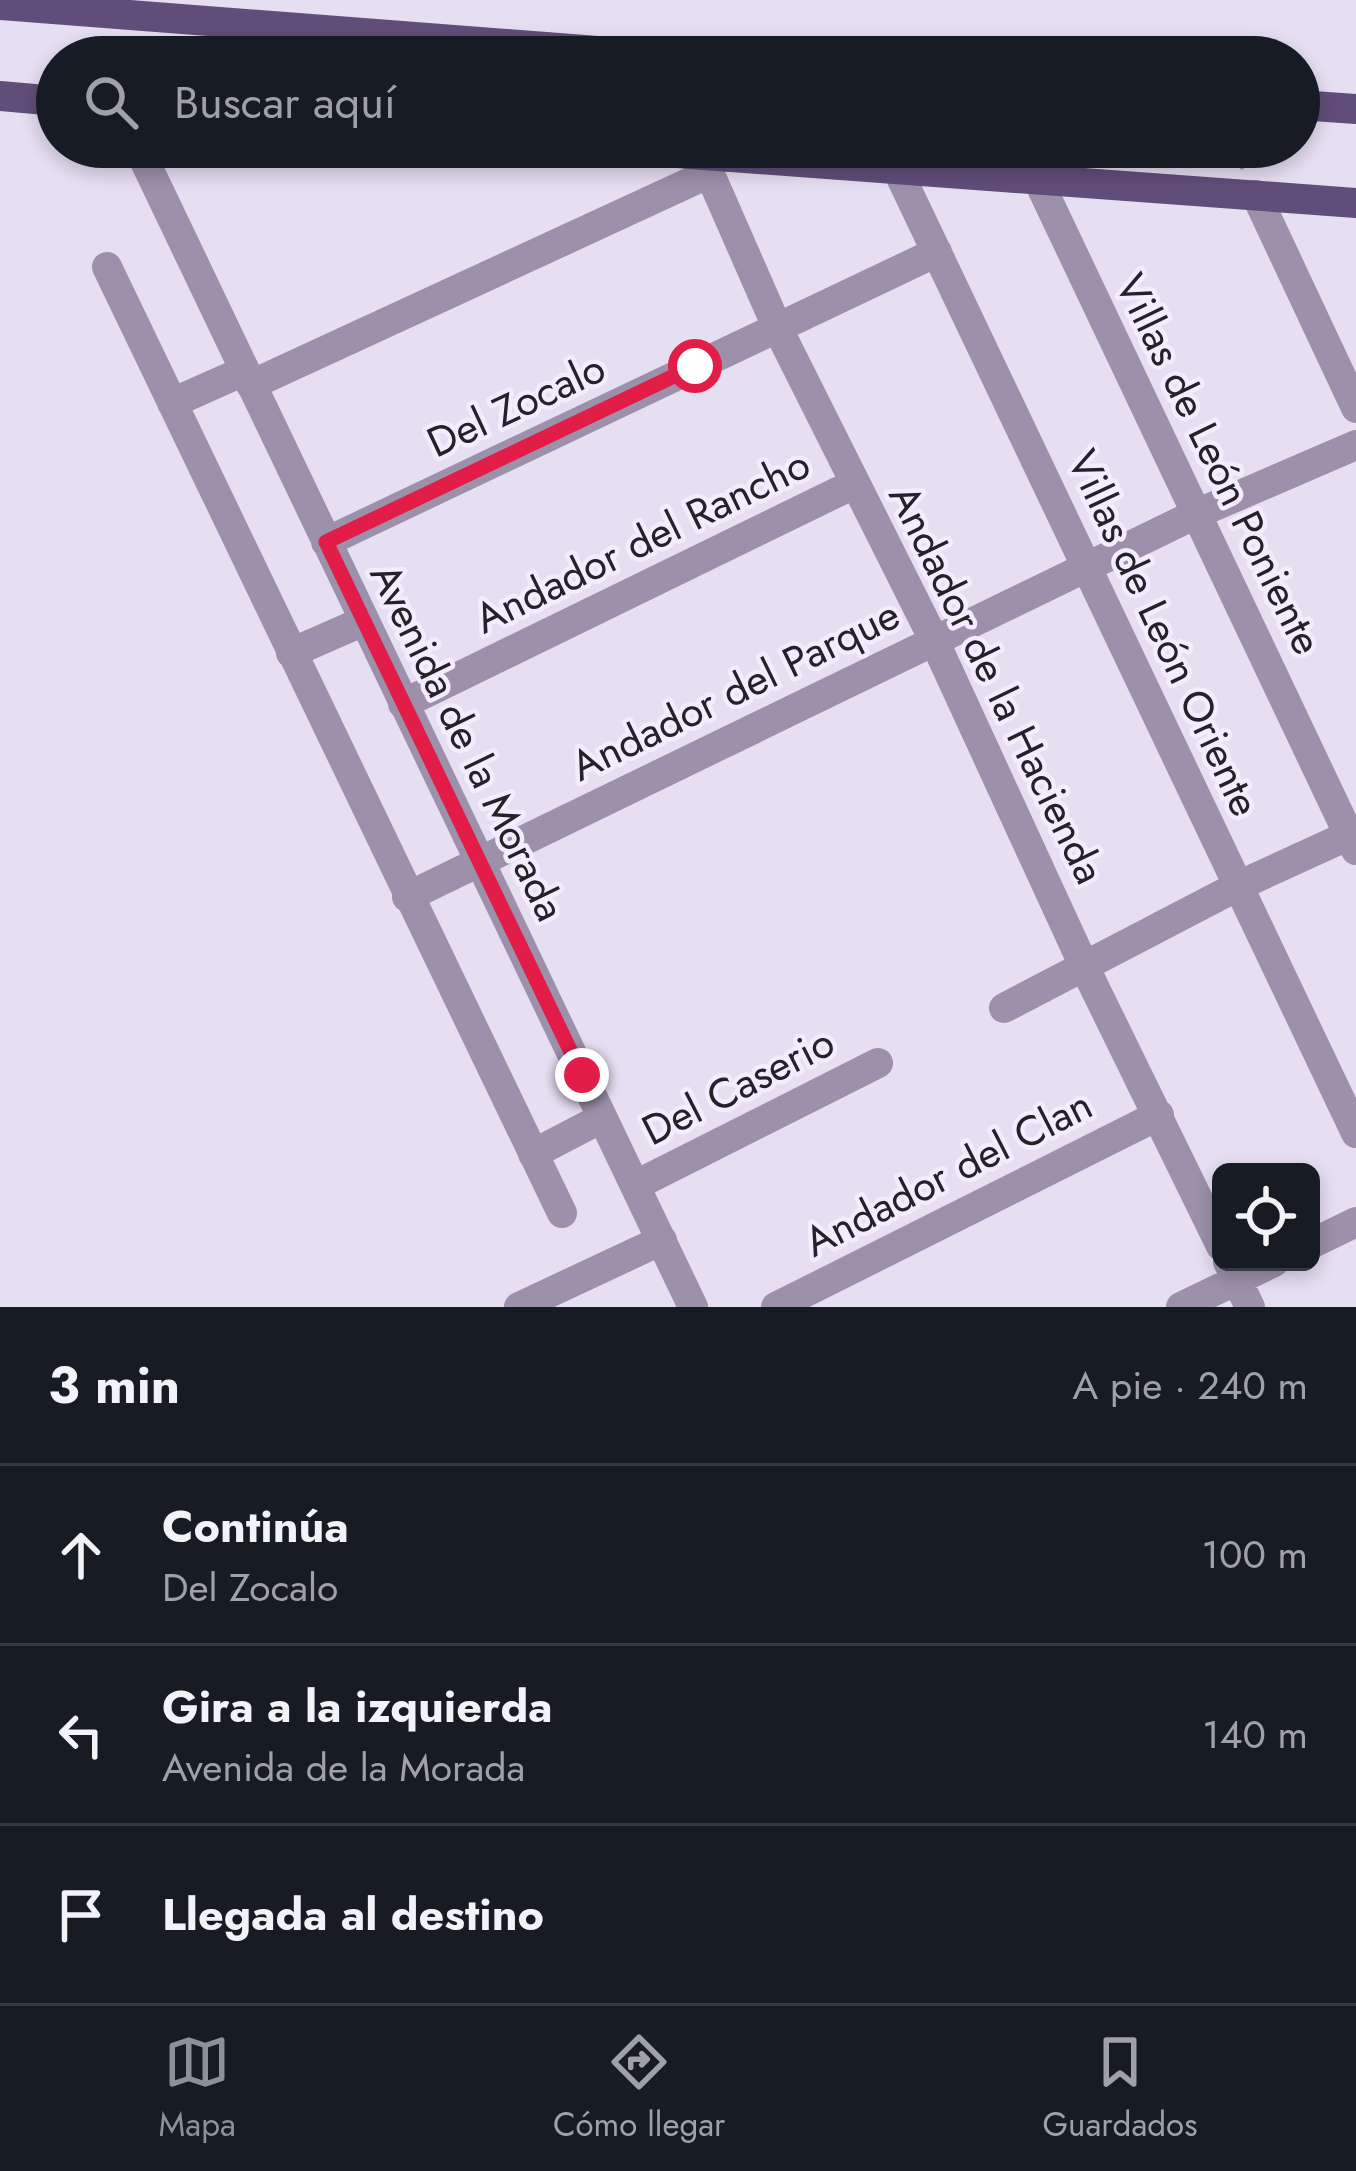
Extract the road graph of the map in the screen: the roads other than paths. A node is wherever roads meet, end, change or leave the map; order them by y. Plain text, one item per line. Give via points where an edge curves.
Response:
1 (0, 5) edge
2 (402, 36) edge
3 (0, 96) edge
4 (36, 99) edge
5 (1320, 106) edge
6 (1356, 109) edge
7 (148, 168) edge
8 (700, 168) edge
9 (707, 168) edge
10 (821, 168) edge
11 (897, 170) junction
12 (1038, 180) junction
13 (1256, 195) junction
14 (1356, 203) edge
15 (937, 252) junction
16 (107, 267) dead end
17 (777, 327) junction
18 (248, 378) junction
19 (172, 404) junction
20 (1356, 408) edge
21 (1356, 445) edge
22 (854, 484) junction
23 (1196, 514) junction
24 (326, 542) junction
25 (1088, 568) junction
26 (364, 621) junction
27 (934, 640) junction
28 (290, 653) junction
29 (403, 704) junction
30 (1354, 839) edge
31 (478, 861) junction
32 (1238, 886) junction
33 (407, 897) junction
34 (1084, 966) junction
35 (1004, 1008) dead end
36 (878, 1063) dead end
37 (1159, 1115) junction
38 (602, 1118) junction
39 (1356, 1133) edge
40 (533, 1154) junction
41 (636, 1185) junction
42 (562, 1213) dead end
43 (1356, 1222) edge
44 (1212, 1227) edge
45 (662, 1240) junction
46 (1320, 1240) edge
47 (1239, 1283) edge
48 (519, 1307) edge
49 (693, 1307) edge
50 (776, 1307) edge
51 (1181, 1307) edge

1 - 2 main road
3 - 4 main road
5 - 6 main road
7 - 18 street, Avenida de la Morada
8 - 18 street
9 - 17 street, Andador de la Hacienda
10 - 11 main road
11 - 12 main road
11 - 15 street, Villas de León Oriente
12 - 13 main road
12 - 23 street, Villas de León Poniente
13 - 14 main road
13 - 20 street
15 - 17 street, Del Zocalo
15 - 25 street, Villas de León Oriente
16 - 19 street
17 - 22 street, Andador de la Hacienda
17 - 24 street, Del Zocalo
18 - 19 street
18 - 24 street, Avenida de la Morada
19 - 28 street
21 - 23 street, Andador del Parque
22 - 27 street, Andador de la Hacienda
22 - 29 street, Andador del Rancho
23 - 25 street, Andador del Parque
23 - 30 street, Villas de León Poniente
24 - 26 street, Avenida de la Morada
25 - 27 street, Andador del Parque
25 - 32 street, Villas de León Oriente
26 - 28 street
26 - 29 street, Avenida de la Morada
27 - 31 street, Andador del Parque
27 - 34 street, Andador de la Hacienda
28 - 33 street
29 - 31 street, Avenida de la Morada
30 - 32 street
31 - 33 street, Andador del Parque
31 - 38 street, Avenida de la Morada
32 - 34 street
32 - 39 street, Villas de León Oriente
33 - 40 street
34 - 35 street
34 - 37 street, Andador de la Hacienda
36 - 41 street, Del Caserio
37 - 44 street, Andador de la Hacienda
37 - 50 street, Andador del Clan
38 - 40 street
38 - 41 street, Avenida de la Morada
40 - 42 street
41 - 45 street, Avenida de la Morada
43 - 46 street
45 - 48 street
45 - 49 street, Avenida de la Morada
47 - 51 street

